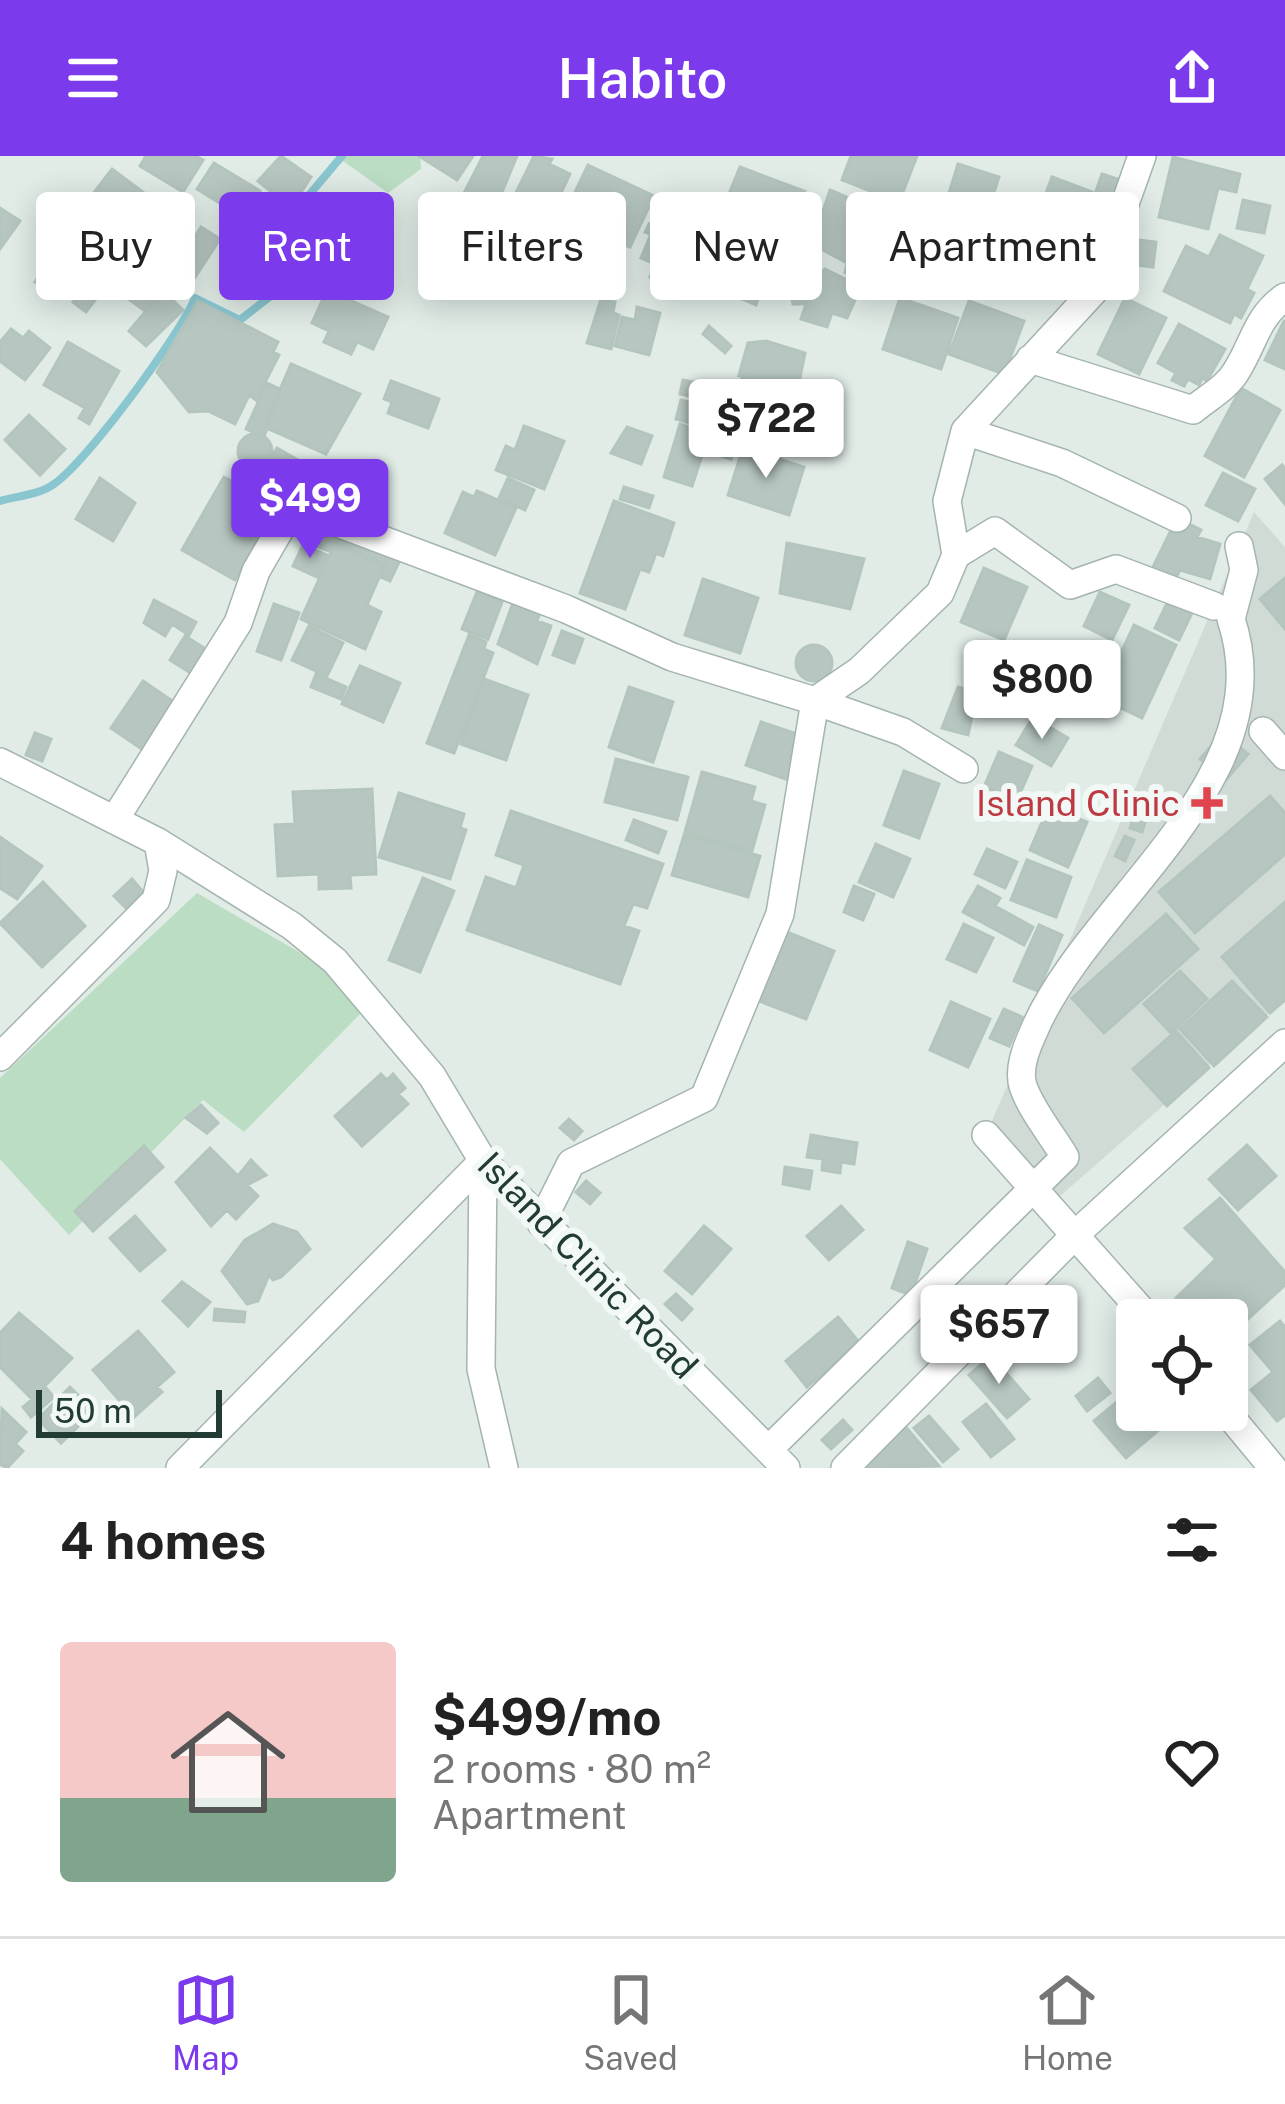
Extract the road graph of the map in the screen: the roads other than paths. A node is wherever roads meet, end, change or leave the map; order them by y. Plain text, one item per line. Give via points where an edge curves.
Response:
1 (1142, 156) edge
2 (1279, 304) edge
3 (1030, 359) junction
4 (965, 431) junction
5 (1177, 518) dead end
6 (1240, 546) dead end
7 (956, 555) junction
8 (1214, 606) dead end
9 (815, 701) junction
10 (1262, 731) junction
11 (1285, 757) edge
12 (0, 762) edge
13 (964, 769) dead end
14 (115, 819) junction
15 (158, 842) junction
16 (1285, 1043) edge
17 (0, 1057) edge
18 (986, 1135) dead end
19 (483, 1161) junction
20 (1035, 1187) junction
21 (541, 1223) junction
22 (1078, 1232) junction
23 (1133, 1299) edge
24 (1242, 1431) edge
25 (777, 1459) edge
26 (180, 1468) edge
27 (504, 1468) edge
28 (845, 1468) edge
29 (1273, 1468) edge

1 - 3 street via 1094,291
2 - 3 street via 1245,346 1239,369 1193,410
3 - 4 street
4 - 5 street via 1062,464
4 - 7 street via 946,501
6 - 10 street via 1244,570 1231,619 1256,652
7 - 8 street via 995,531 1070,584 1116,568
7 - 9 street via 940,593 859,671
9 - 13 street via 903,732
9 - 14 street via 672,657 305,511 286,519 238,622
9 - 21 street via 780,914 704,1098 571,1163
10 - 11 street
10 - 20 street via 1244,774 1195,845 1092,944 1042,1010 1022,1084 1065,1157
12 - 14 street, Island Clinic Road
14 - 15 street, Island Clinic Road
15 - 17 street via 157,900
15 - 19 street, Island Clinic Road via 335,961 432,1076
16 - 22 street
18 - 20 street
19 - 21 street, Island Clinic Road
19 - 26 street
19 - 27 street via 481,1369
20 - 22 street
20 - 25 street
21 - 25 street, Island Clinic Road
22 - 23 street
22 - 28 street
24 - 29 street

